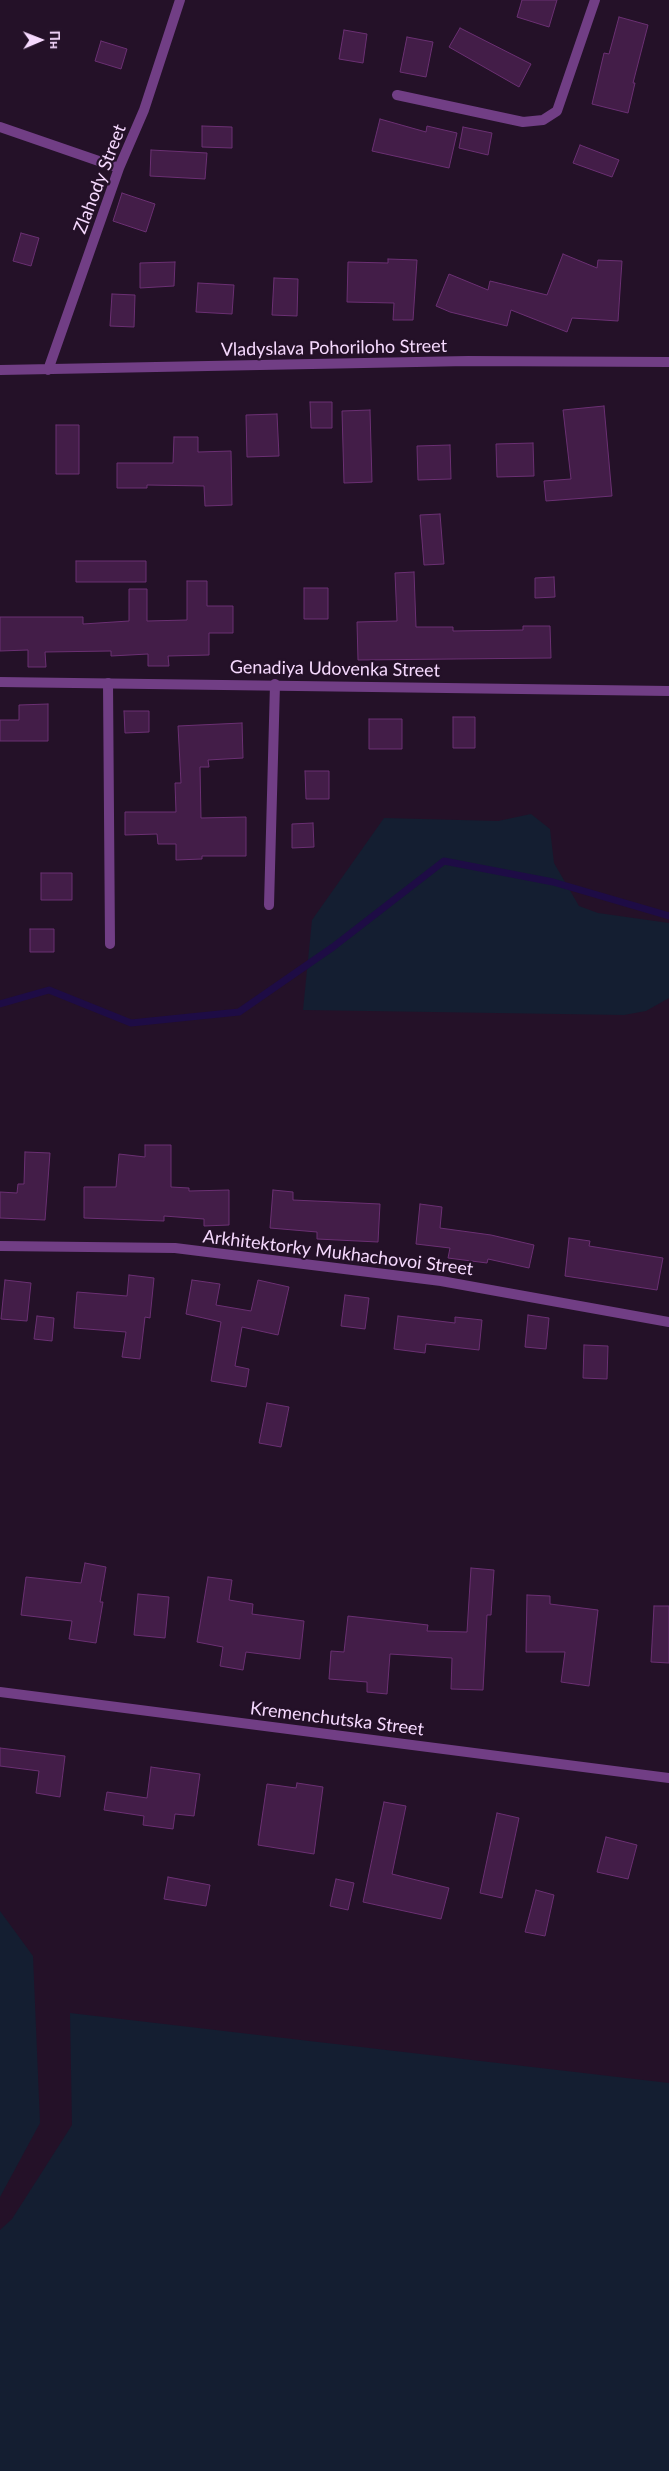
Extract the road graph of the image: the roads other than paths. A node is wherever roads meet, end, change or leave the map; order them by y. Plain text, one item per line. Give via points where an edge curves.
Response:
1 (180, 0) edge
2 (595, 0) edge
3 (396, 95) dead end
4 (0, 127) edge
5 (119, 168) junction
6 (669, 362) edge
7 (0, 370) edge
8 (48, 370) junction
9 (0, 682) edge
10 (108, 683) junction
11 (275, 684) junction
12 (669, 691) edge
13 (269, 905) dead end
14 (110, 944) dead end
15 (0, 1246) edge
16 (669, 1322) edge
17 (0, 1692) edge
18 (669, 1778) edge

1 - 5 street, Zlahody Street via 144,110
2 - 3 street via 557,111 543,120 523,122
4 - 5 street
5 - 8 street, Zlahody Street
6 - 8 street, Vladyslava Pohoriloho Street via 468,361
7 - 8 street, Vladyslava Pohoriloho Street
9 - 10 street, Genadiya Udovenka Street
10 - 11 street, Genadiya Udovenka Street
10 - 14 street
11 - 12 street, Genadiya Udovenka Street
11 - 13 street
15 - 16 street, Arkhitektorky Mukhachovoi Street via 175,1248 442,1281
17 - 18 street, Kremenchutska Street

